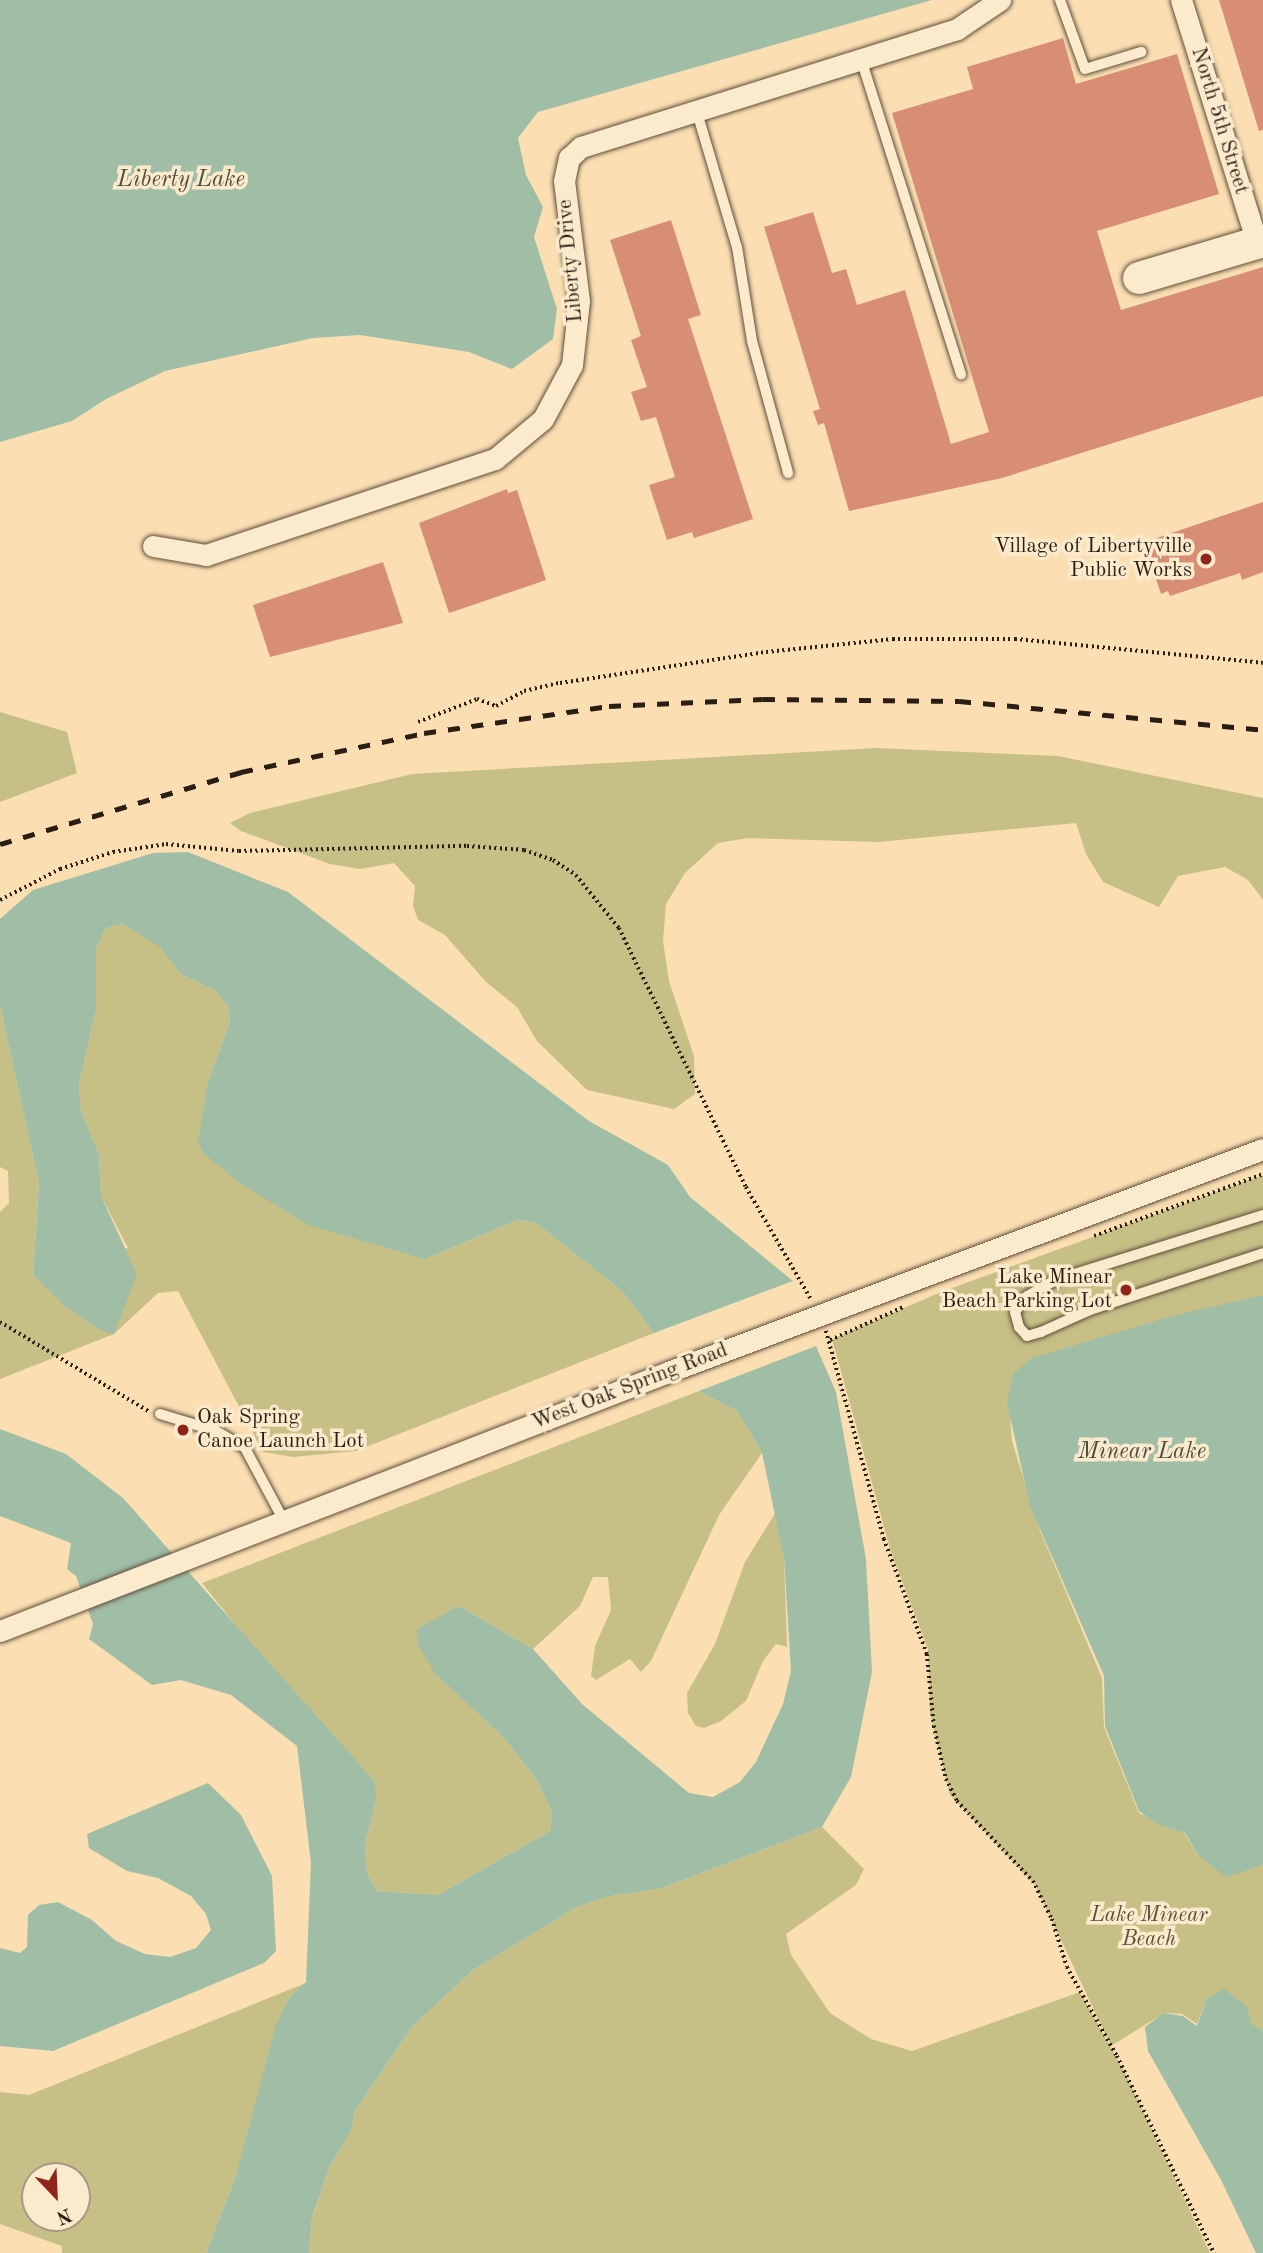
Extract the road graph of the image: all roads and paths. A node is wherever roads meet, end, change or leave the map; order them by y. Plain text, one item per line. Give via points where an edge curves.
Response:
1 (1000, 0) edge
2 (1060, 0) edge
3 (1181, 0) edge
4 (1141, 52) dead end
5 (860, 59) junction
6 (696, 109) junction
7 (1260, 242) edge
8 (1139, 278) dead end
9 (961, 375) dead end
10 (789, 473) dead end
11 (153, 546) dead end
12 (1263, 663) edge
13 (418, 722) dead end
14 (1263, 1149) edge
15 (1263, 1174) edge
16 (1263, 1215) edge
17 (1081, 1240) dead end
18 (1263, 1253) edge
19 (913, 1302) dead end
20 (0, 1322) edge
21 (830, 1340) dead end
22 (160, 1414) joint
23 (284, 1521) junction
24 (0, 1631) edge

1 - 5 street, Liberty Drive via 977,19 946,33
2 - 4 lane via 1085,69
3 - 7 street, North 5th Street
5 - 6 street, Liberty Drive
5 - 9 lane
6 - 10 lane via 737,247 752,341
6 - 11 street, Liberty Drive via 593,141 569,158 564,181 579,301 574,354 560,393 520,443 495,459 206,555
7 - 8 street
12 - 13 path via 1015,639 893,639 765,652 572,681 524,691 496,706 478,699
14 - 23 street, West Oak Spring Road
15 - 17 path
16 - 18 lane via 1056,1280 1027,1296 1015,1312 1019,1327 1027,1336 1041,1332 1090,1310
19 - 21 path
20 - 22 path via 131,1404
22 - 23 lane via 216,1432 245,1448
23 - 24 street, West Oak Spring Road

